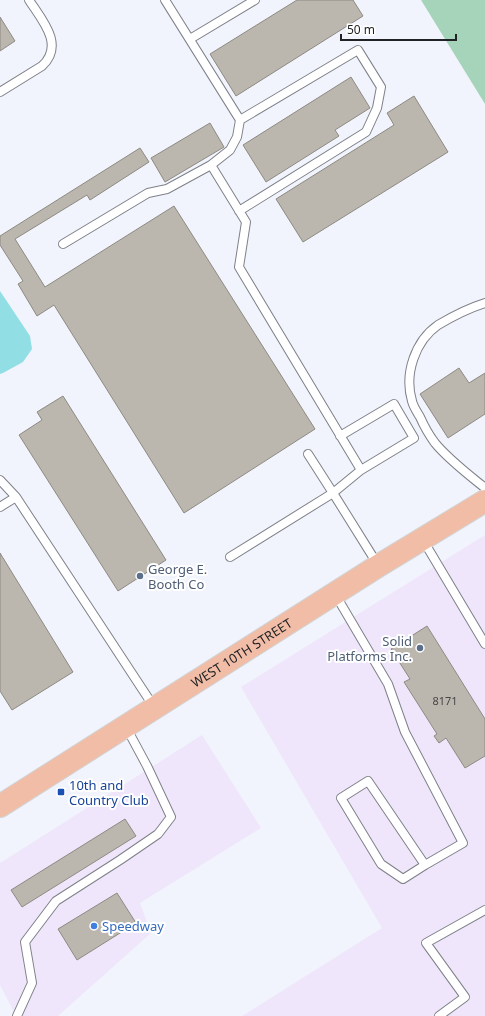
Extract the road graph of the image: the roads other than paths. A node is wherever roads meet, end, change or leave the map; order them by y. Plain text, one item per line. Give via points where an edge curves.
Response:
1 (29, 0) edge
2 (165, 0) edge
3 (255, 0) edge
4 (190, 39) junction
5 (0, 92) edge
6 (240, 120) junction
7 (211, 165) junction
8 (239, 211) junction
9 (62, 244) dead end
10 (485, 303) edge
11 (340, 436) junction
12 (308, 454) dead end
13 (361, 470) junction
14 (0, 480) edge
15 (333, 492) junction
16 (16, 497) junction
17 (485, 500) edge
18 (0, 507) edge
19 (422, 540) junction
20 (230, 557) dead end
21 (378, 566) junction
22 (334, 594) junction
23 (485, 644) edge
24 (155, 708) junction
25 (126, 726) junction
26 (0, 806) edge
27 (425, 865) junction
28 (485, 910) edge
29 (17, 1016) edge
30 (438, 1016) edge

1 - 5 lane via 52,40 50,56 42,66
2 - 4 lane
3 - 4 lane
4 - 6 lane
6 - 7 lane via 237,137 230,150
6 - 8 lane via 358,50 381,86 377,108 366,132
7 - 8 lane
7 - 9 lane via 167,189 148,193
8 - 11 lane via 246,222 239,267
10 - 17 lane via 437,326 422,341 413,360 409,378 412,401 423,424 435,443
11 - 13 lane
11 - 13 lane via 394,404 414,438
12 - 15 lane
13 - 15 lane
14 - 16 lane
15 - 20 lane
15 - 21 lane
16 - 18 lane
16 - 24 lane
17 - 19 main road, WEST 10TH STREET
19 - 21 main road, WEST 10TH STREET
19 - 23 lane
21 - 22 main road, WEST 10TH STREET
22 - 24 main road, WEST 10TH STREET
22 - 27 lane via 388,684 405,732 463,843
24 - 25 main road, WEST 10TH STREET
25 - 26 main road, WEST 10TH STREET
25 - 29 lane via 171,817 158,834 56,901 25,942 32,983
27 - 27 lane via 403,879 381,864 341,798 368,781
28 - 30 lane via 426,944 465,997

